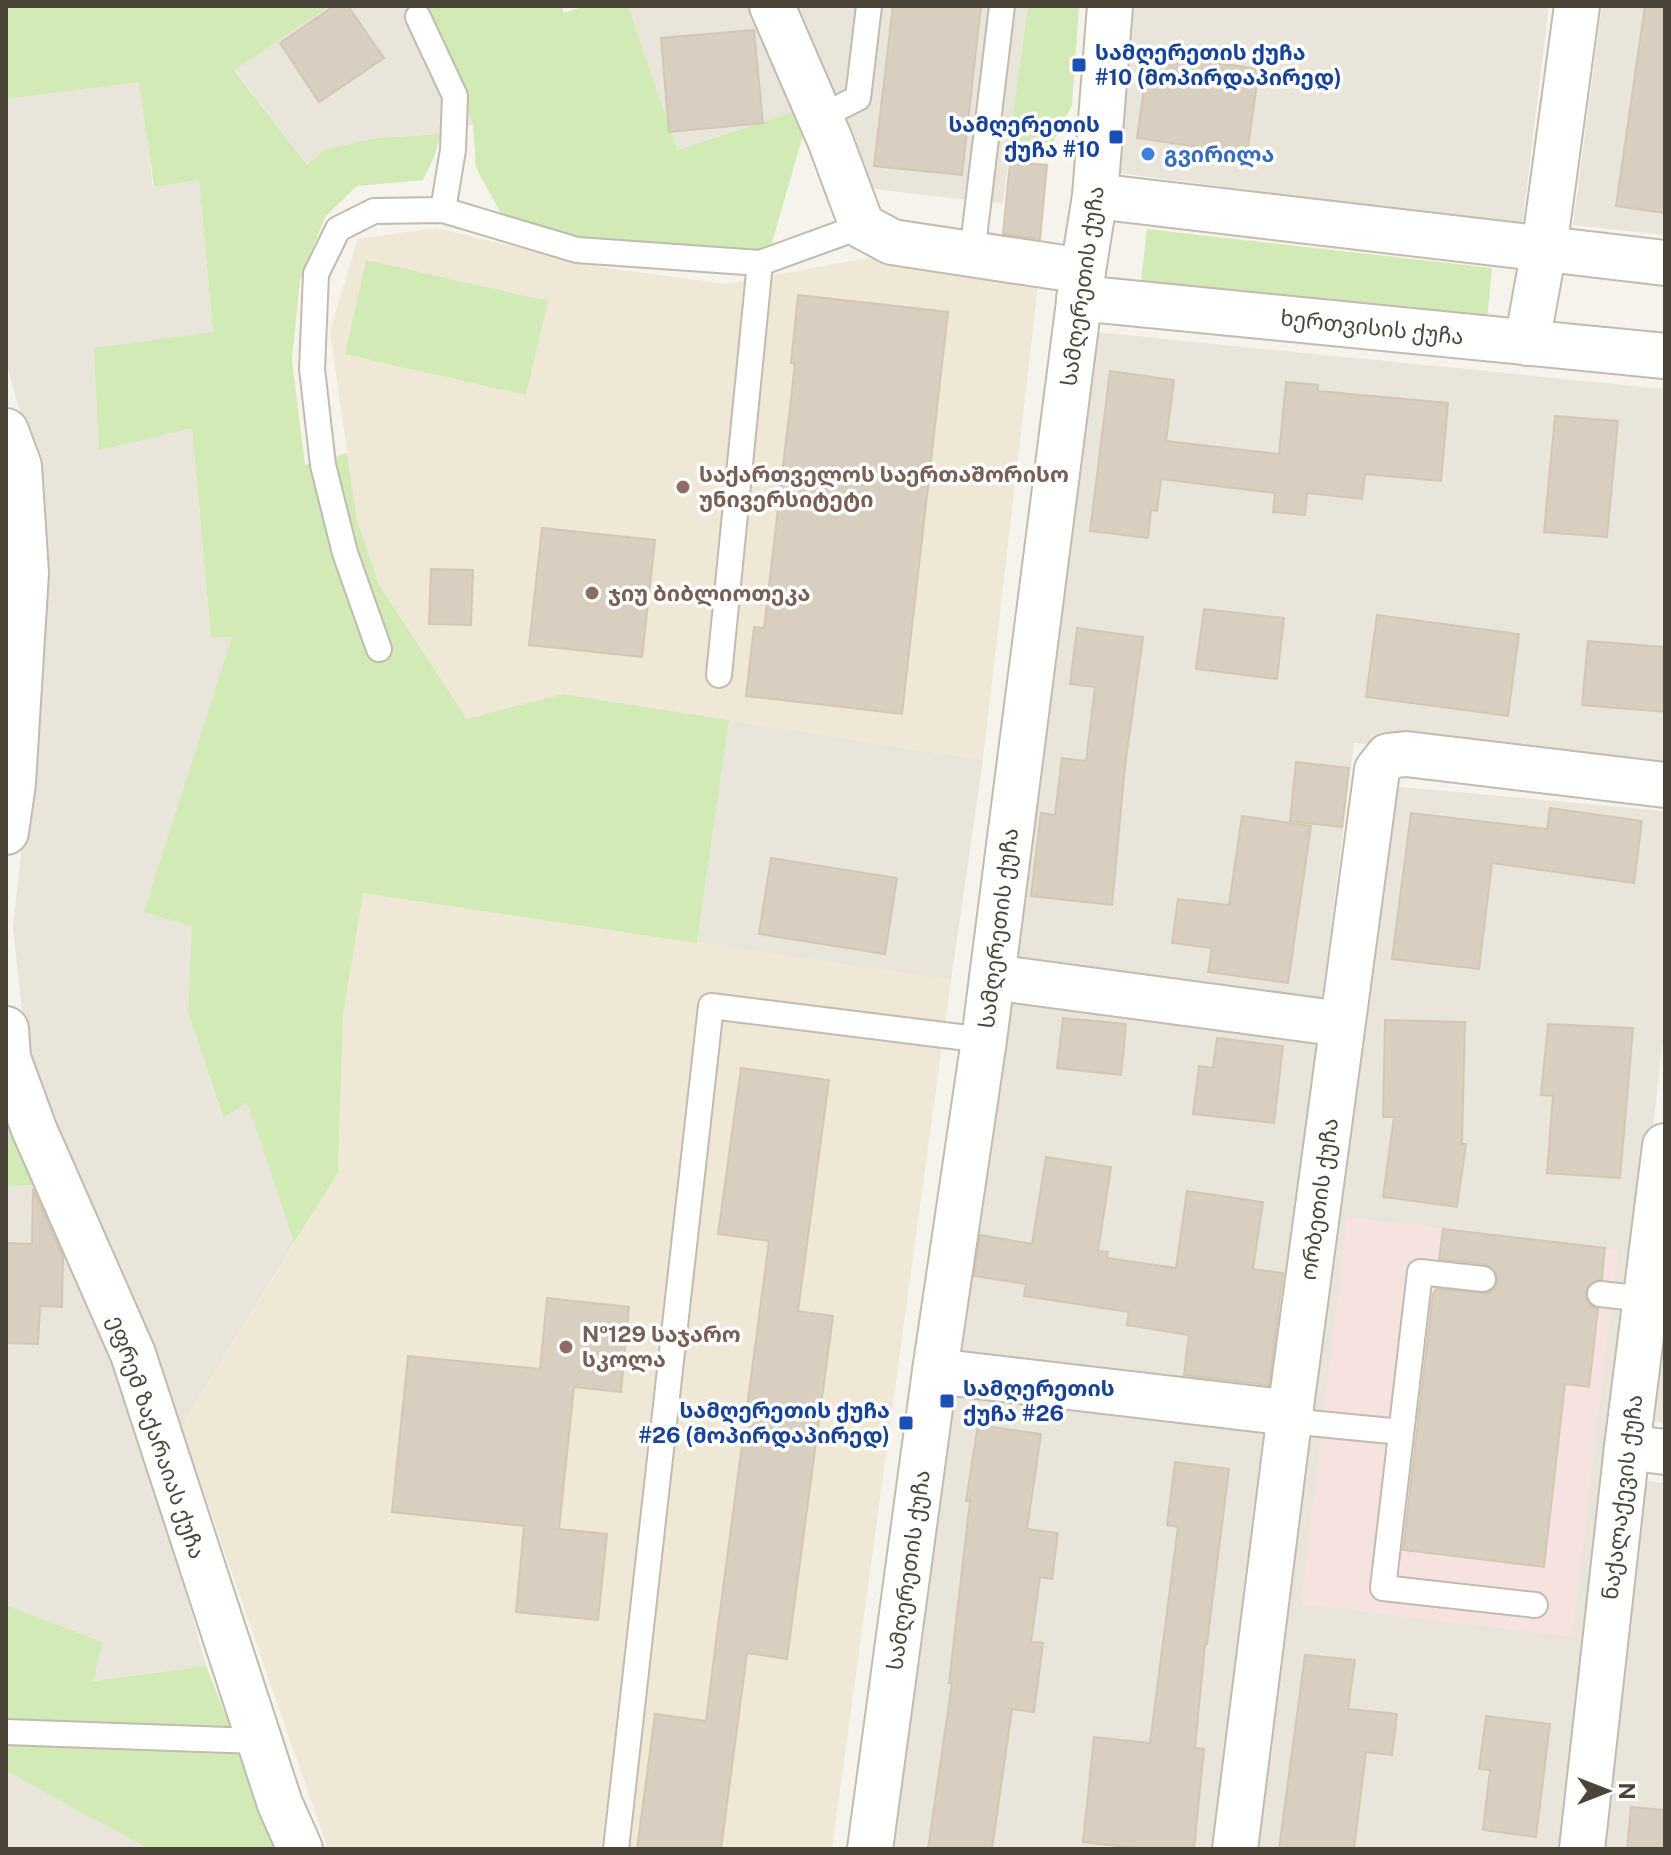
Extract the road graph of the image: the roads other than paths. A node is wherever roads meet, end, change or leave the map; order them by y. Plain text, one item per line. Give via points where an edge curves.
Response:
1 (772, 6) edge
2 (869, 6) edge
3 (1002, 6) edge
4 (1110, 6) edge
5 (1577, 6) edge
6 (418, 17) dead end
7 (820, 117) junction
8 (1095, 196) junction
9 (443, 210) junction
10 (862, 226) junction
11 (1544, 249) junction
12 (972, 254) junction
13 (760, 263) junction
14 (1665, 263) edge
15 (1081, 285) junction
16 (1527, 343) junction
17 (1665, 356) edge
18 (6, 431) edge
19 (379, 649) dead end
20 (719, 675) dead end
21 (1665, 785) edge
22 (6, 832) edge
23 (992, 977) junction
24 (1342, 1024) junction
25 (6, 1029) edge
26 (984, 1040) junction
27 (1665, 1146) edge
28 (1483, 1279) dead end
29 (1600, 1294) dead end
30 (1645, 1299) junction
31 (935, 1371) junction
32 (1290, 1417) junction
33 (1401, 1432) junction
34 (1646, 1449) edge
35 (1535, 1605) dead end
36 (6, 1732) edge
37 (259, 1741) junction
38 (300, 1849) edge
39 (616, 1849) edge
40 (870, 1849) edge
41 (1235, 1849) edge
42 (1582, 1849) edge

1 - 7 street
2 - 7 lane via 858,98
3 - 12 lane
4 - 8 street, სამღერეთის ქუჩა
5 - 11 street
6 - 9 lane via 455,96
7 - 10 street
8 - 11 street
8 - 15 street, სამღერეთის ქუჩა
9 - 13 lane via 577,250
9 - 19 lane via 374,211 338,229 316,274 312,369 323,465 345,553
10 - 12 street, ხერთვისის ქუჩა via 892,242
10 - 13 lane
11 - 14 street
11 - 16 street
12 - 15 street, ხერთვისის ქუჩა
13 - 20 lane
15 - 16 street, ხერთვისის ქუჩა
15 - 23 street, სამღერეთის ქუჩა
16 - 17 street, ხერთვისის ქუჩა
18 - 22 street via 19,466 26,573
21 - 24 street, ორბეთის ქუჩა via 1388,756 1377,770
23 - 24 street
23 - 26 street, სამღერეთის ქუჩა
24 - 32 street, ორბეთის ქუჩა
25 - 37 street, ეფრემ ზაქარაიას ქუჩა via 8,1058 34,1129 133,1354
26 - 31 street, სამღერეთის ქუჩა
26 - 39 lane via 711,1006
27 - 30 street, ნაქალაქევის ქუჩა
28 - 33 lane via 1420,1272
29 - 30 lane
30 - 34 street, ნაქალაქევის ქუჩა
31 - 32 street
31 - 40 street, სამღერეთის ქუჩა
32 - 33 lane
32 - 41 street, ორბეთის ქუჩა
33 - 35 lane via 1383,1588
34 - 42 street, ნაქალაქევის ქუჩა
36 - 37 lane
37 - 38 street, ეფრემ ზაქარაიას ქუჩა

